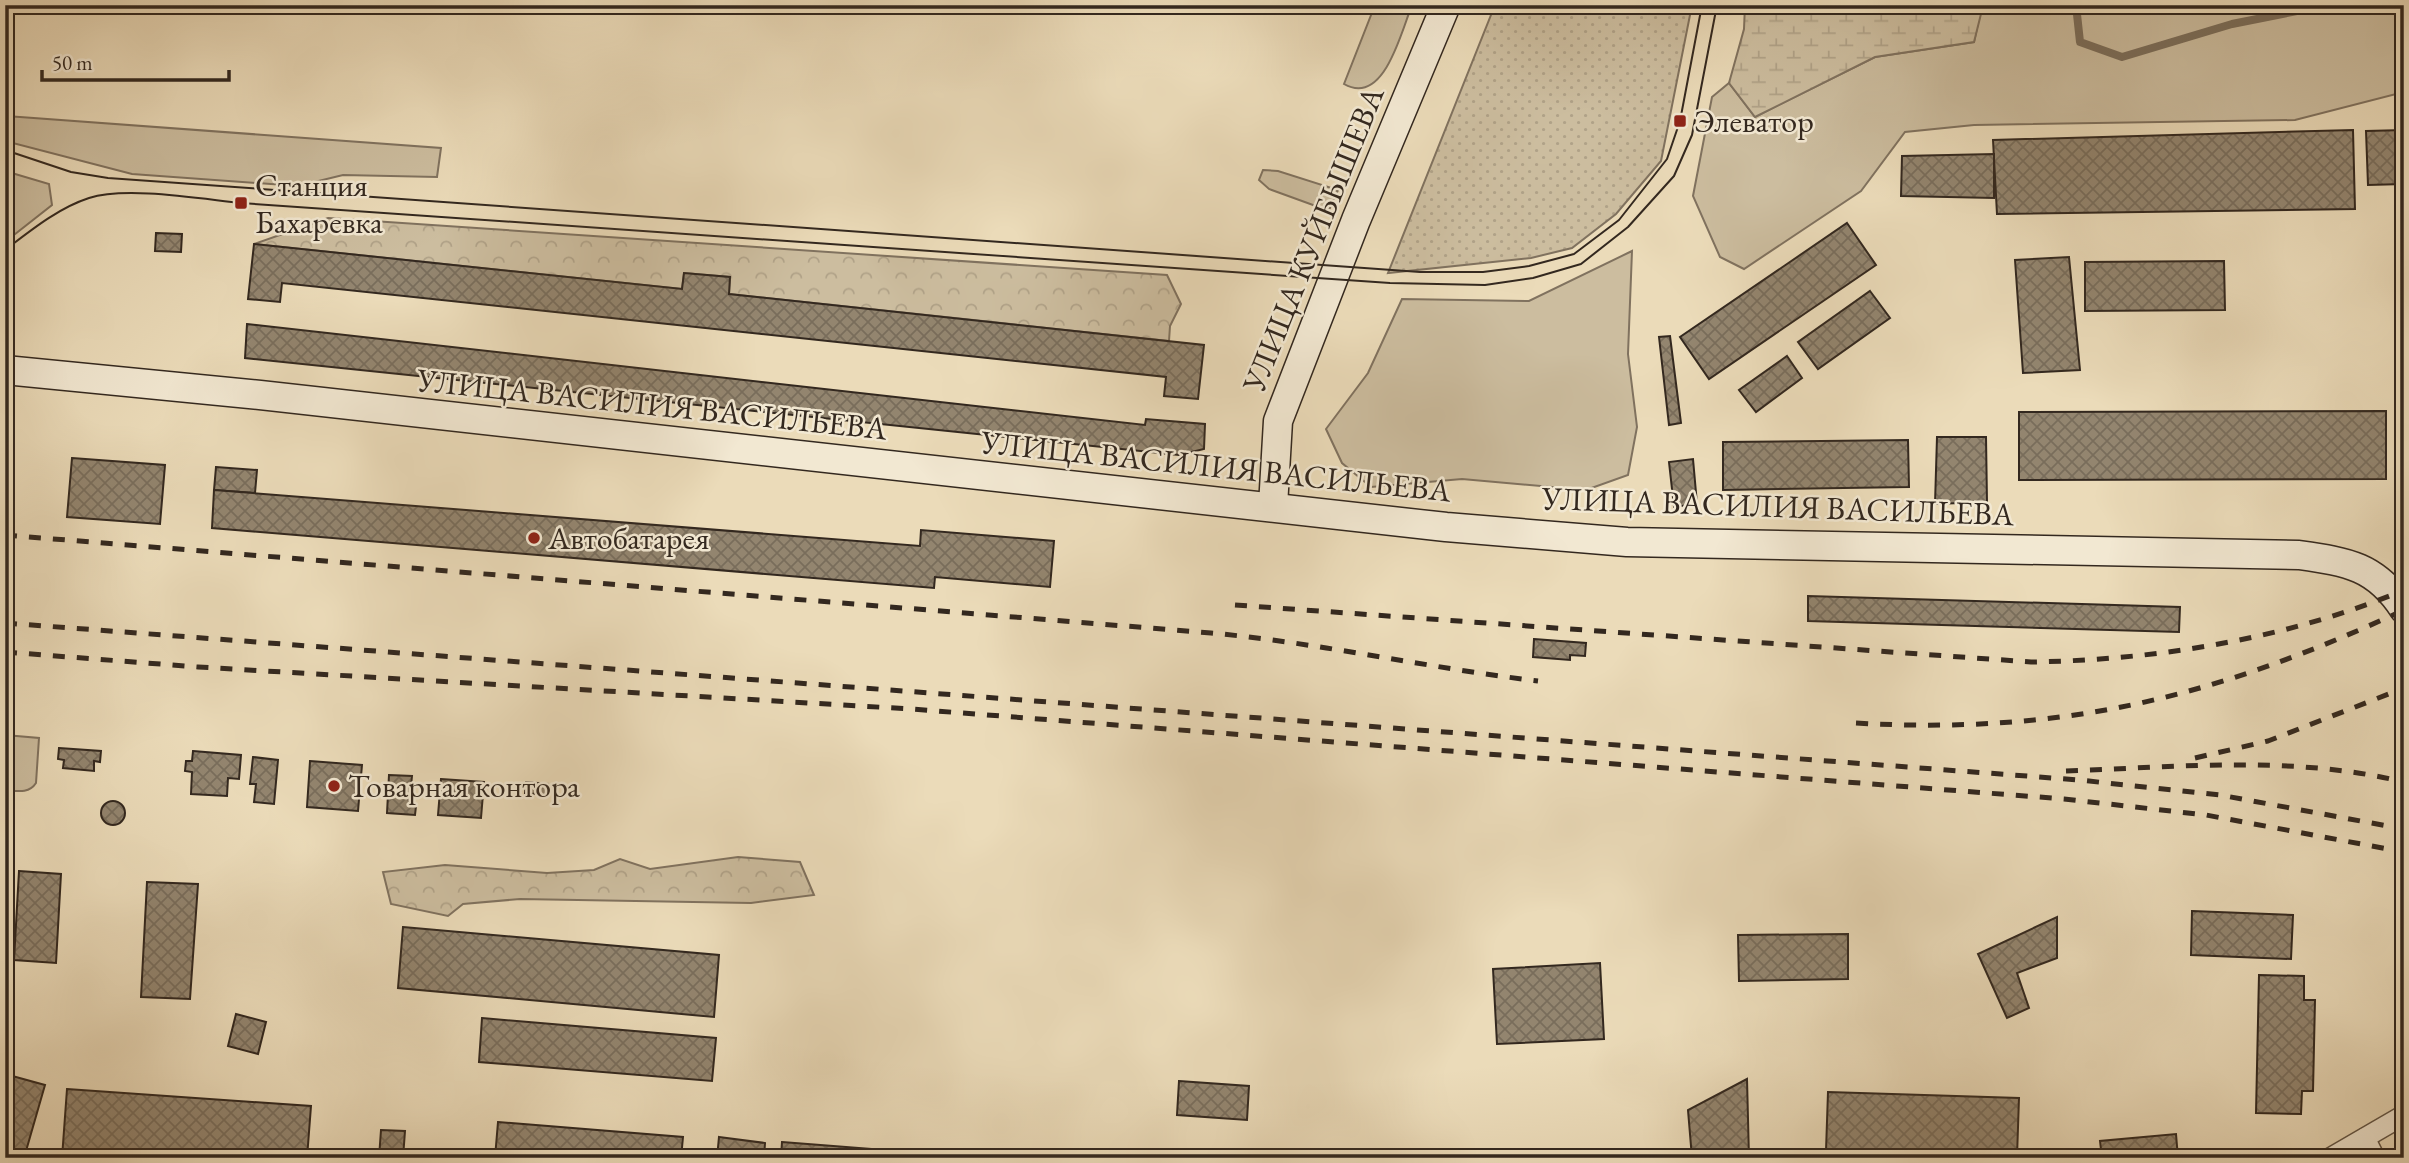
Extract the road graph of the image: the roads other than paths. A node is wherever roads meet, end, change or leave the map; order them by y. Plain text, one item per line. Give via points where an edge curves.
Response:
1 (1446, 5) edge
2 (5, 370) edge
3 (1273, 506) junction
4 (2404, 609) edge
5 (2404, 1115) edge
6 (2365, 1138) junction
7 (2330, 1158) edge
8 (2375, 1158) edge

1 - 3 main road, УЛИЦА КУЙБЫШЕВА via 1278,421
2 - 3 main road, УЛИЦА ВАСИЛИЯ ВАСИЛЬЕВА
3 - 4 main road, УЛИЦА ВАСИЛИЯ ВАСИЛЬЕВА via 1627,542 2300,555 2346,562 2373,573
5 - 6 street
6 - 7 street
6 - 8 street

